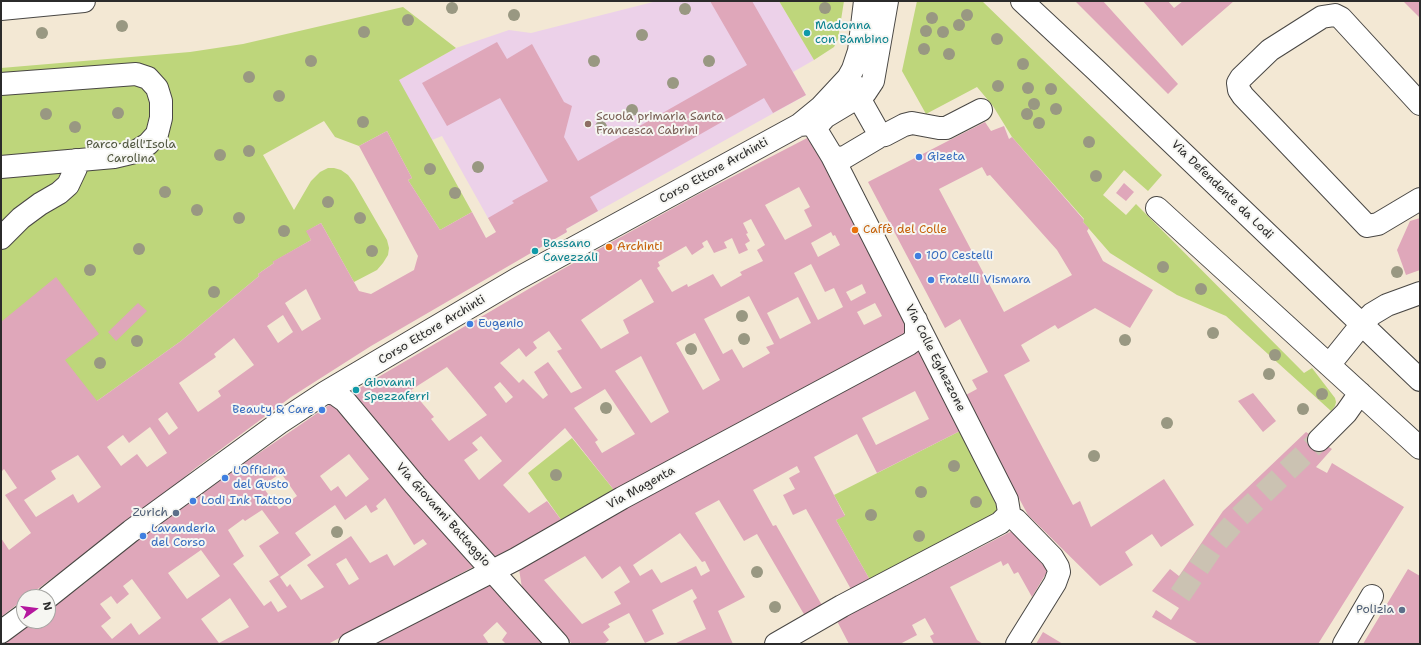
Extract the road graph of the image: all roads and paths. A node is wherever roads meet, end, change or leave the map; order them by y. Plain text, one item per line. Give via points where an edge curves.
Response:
1 (84, 1) edge
2 (866, 1) edge
3 (887, 1) edge
4 (1022, 1) edge
5 (15, 6) edge
6 (856, 62) junction
7 (1, 84) edge
8 (859, 98) junction
9 (1420, 104) edge
10 (981, 110) dead end
11 (799, 125) junction
12 (819, 132) junction
13 (878, 136) junction
14 (832, 156) junction
15 (76, 160) junction
16 (1, 166) edge
17 (1420, 199) edge
18 (1158, 208) dead end
19 (1, 238) edge
20 (1420, 293) edge
21 (916, 320) junction
22 (1362, 324) junction
23 (1329, 365) junction
24 (1420, 380) edge
25 (326, 392) junction
26 (1360, 393) junction
27 (1319, 440) tunnel mouth
28 (1420, 448) edge
29 (1007, 516) junction
30 (492, 570) junction
31 (56, 591) edge
32 (1372, 596) dead end
33 (16, 621) edge
34 (1, 632) edge
35 (350, 644) edge
36 (558, 644) edge
37 (776, 644) edge
38 (1017, 644) edge
39 (1344, 644) edge

1 - 5 street
2 - 6 street
3 - 8 street via 873,81
4 - 22 street, Via Defendente da Lodi
6 - 8 street via 853,82
6 - 11 street, Corso Ettore Archinti via 848,78 812,116
7 - 15 street via 136,74 148,78 157,88 161,101 161,118 156,134 148,144 136,152 114,157
8 - 12 street via 820,121
8 - 13 street
9 - 17 street via 1341,18 1335,15 1322,17 1270,50 1238,83 1242,96 1367,226 1378,224
10 - 13 street via 946,128 912,123
11 - 12 street via 809,124
11 - 25 street, Corso Ettore Archinti via 517,279
12 - 14 street, Via Colle Eghezzone
13 - 14 street via 874,141 845,157
14 - 21 street, Via Colle Eghezzone
15 - 16 street
15 - 19 street via 76,168 68,185 21,218
18 - 23 street
20 - 22 street via 1387,305
21 - 29 street, Via Colle Eghezzone via 1007,500
21 - 30 street, Via Magenta via 916,335 909,344 628,494
22 - 23 street
22 - 24 street, Via Defendente da Lodi
23 - 26 street
25 - 30 street, Via Giovanni Battaggio via 345,400 415,485
25 - 31 street, Corso Ettore Archinti via 279,423
26 - 27 street via 1346,413
26 - 28 street
29 - 37 street via 1000,523 842,606
29 - 38 street via 1016,520 1052,557 1059,572 1058,579
30 - 35 street, Via Magenta
30 - 36 street, Via Giovanni Battaggio
32 - 39 street
33 - 34 street

